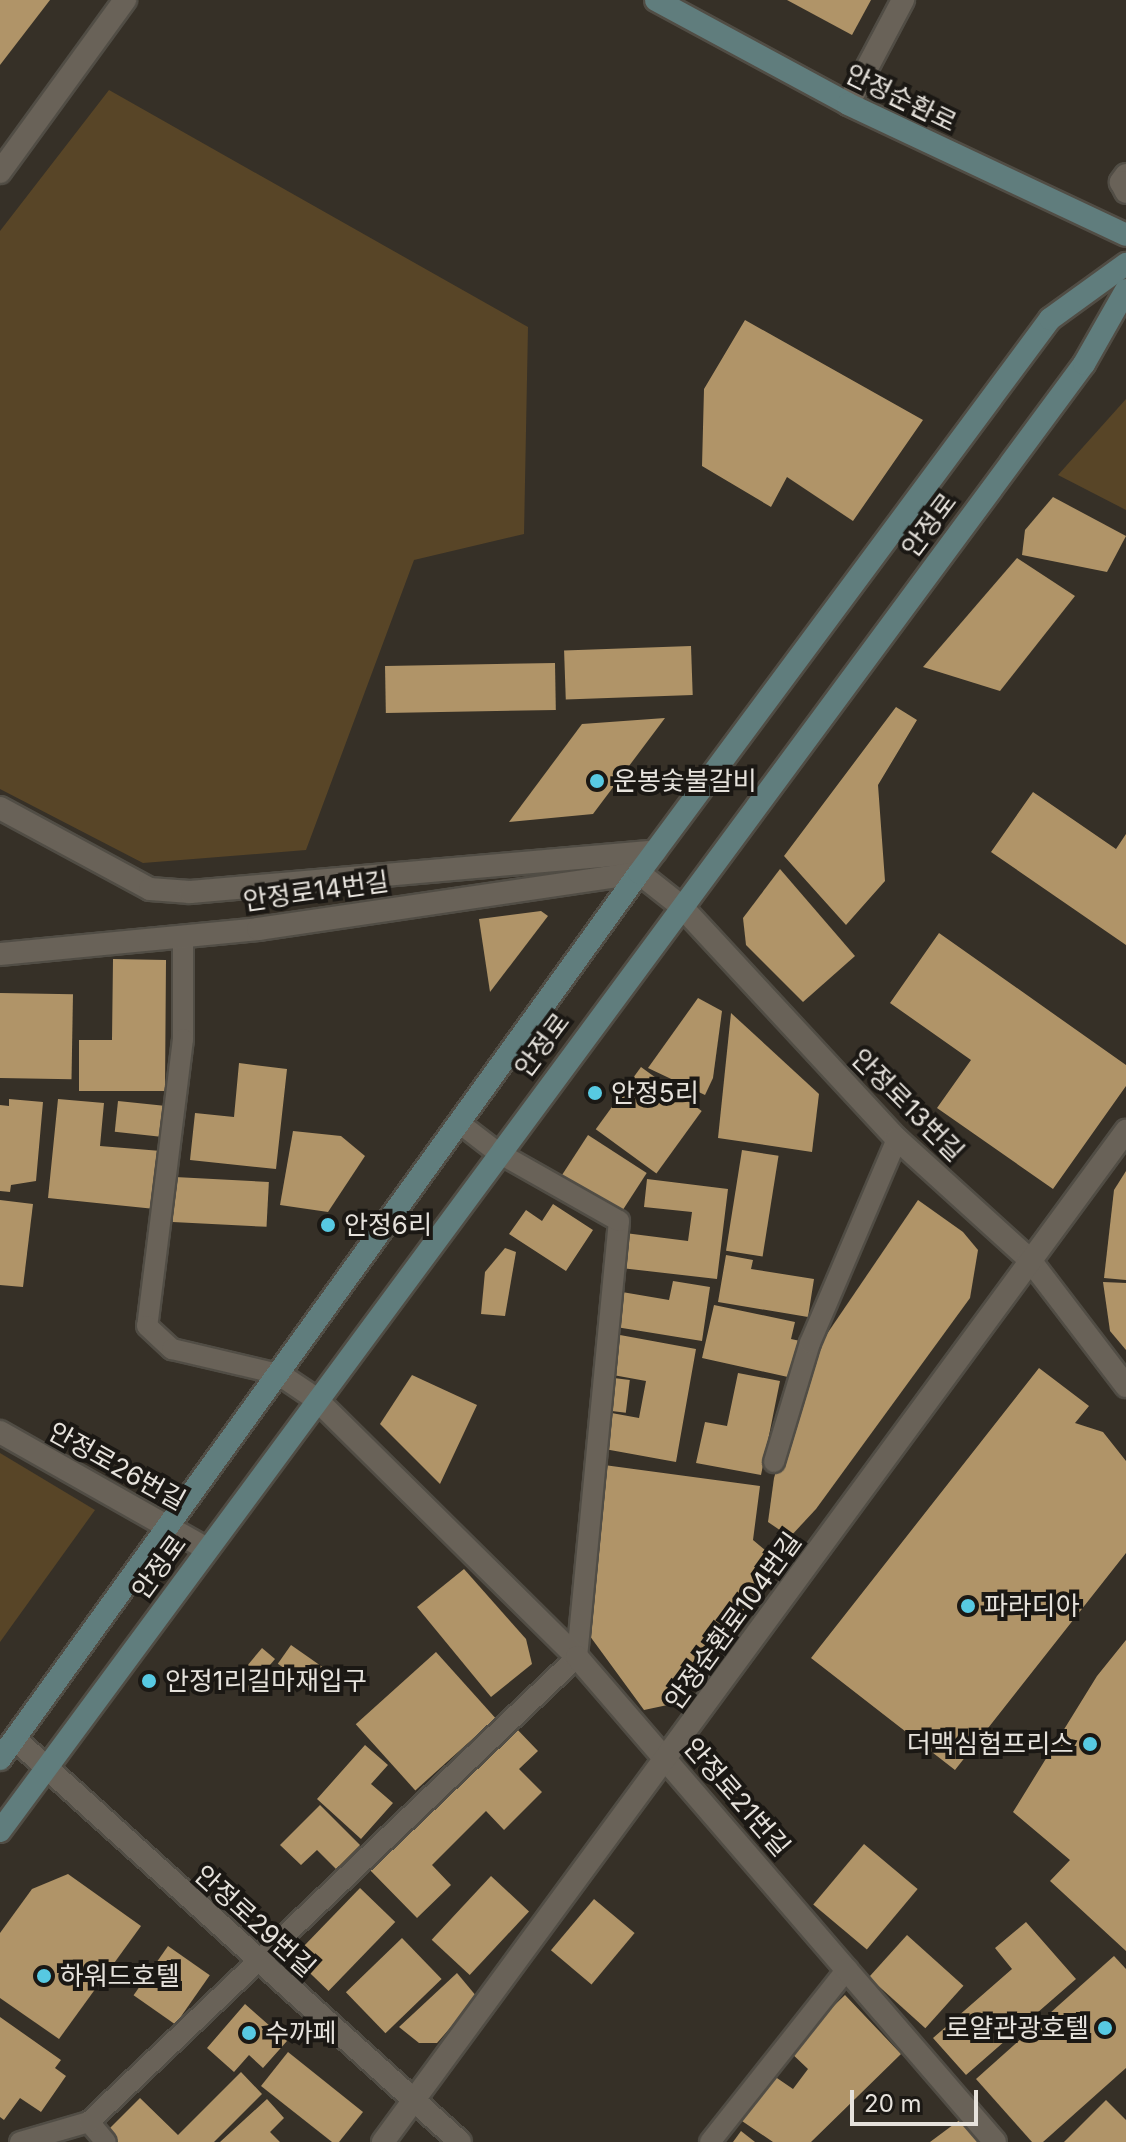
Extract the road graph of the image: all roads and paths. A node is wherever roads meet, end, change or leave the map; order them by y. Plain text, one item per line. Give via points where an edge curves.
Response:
1 (125, 0) edge
2 (656, 0) edge
3 (903, 0) edge
4 (848, 104) junction
5 (0, 172) edge
6 (1126, 175) edge
7 (1126, 192) edge
8 (1126, 235) edge
9 (1126, 264) edge
10 (1126, 290) edge
11 (0, 808) edge
12 (655, 851) junction
13 (639, 873) junction
14 (681, 906) junction
15 (183, 936) junction
16 (0, 954) edge
17 (462, 1125) junction
18 (1126, 1131) edge
19 (897, 1139) junction
20 (497, 1152) junction
21 (1029, 1259) junction
22 (279, 1374) junction
23 (1126, 1386) edge
24 (316, 1399) junction
25 (0, 1432) edge
26 (774, 1462) dead end
27 (166, 1525) junction
28 (207, 1549) junction
29 (577, 1657) junction
30 (15, 1739) junction
31 (0, 1759) edge
32 (667, 1759) junction
33 (49, 1765) junction
34 (0, 1831) edge
35 (258, 1962) junction
36 (847, 1969) junction
37 (414, 2100) junction
38 (89, 2122) junction
39 (20, 2142) edge
40 (106, 2142) edge
41 (383, 2142) edge
42 (460, 2142) edge
43 (710, 2142) edge
44 (995, 2142) edge

1 - 5 street
2 - 4 main road, 안정순환로
3 - 4 street
4 - 8 main road, 안정순환로
6 - 7 street via 1121,182
9 - 12 main road, 안정로 via 1050,319
10 - 14 main road, 안정로 via 1084,364
11 - 12 street via 150,889 190,892
12 - 13 main road, 안정로
13 - 14 street, 안정로13번길
13 - 15 street, 안정로14번길
13 - 17 main road, 안정로
14 - 19 street, 안정로13번길
14 - 20 main road, 안정로
15 - 16 street, 안정로14번길
15 - 22 lane via 183,1039 147,1326 172,1349
17 - 20 lane
17 - 22 main road, 안정로
18 - 21 street, 안정순환로104번길
19 - 21 street, 안정로13번길
19 - 26 lane via 810,1343
20 - 24 main road, 안정로
20 - 29 lane via 619,1221
21 - 23 street, 안정로13번길
21 - 32 street, 안정순환로104번길
22 - 24 street, 안정로21번길
22 - 27 main road, 안정로
24 - 28 main road, 안정로
24 - 29 street, 안정로21번길
25 - 27 street, 안정로26번길
27 - 28 street, 안정로26번길
27 - 30 main road, 안정로
28 - 33 main road, 안정로
29 - 32 street, 안정로21번길
29 - 35 lane
30 - 31 main road, 안정로
30 - 33 street, 안정로29번길
32 - 36 street, 안정로21번길
32 - 37 street, 안정순환로104번길
33 - 34 main road, 안정로
33 - 35 street, 안정로29번길
35 - 37 street, 안정로29번길
35 - 38 lane
36 - 43 lane
36 - 44 street, 안정로21번길
37 - 41 street, 안정순환로104번길
37 - 42 street, 안정로29번길
38 - 39 lane
38 - 40 lane

